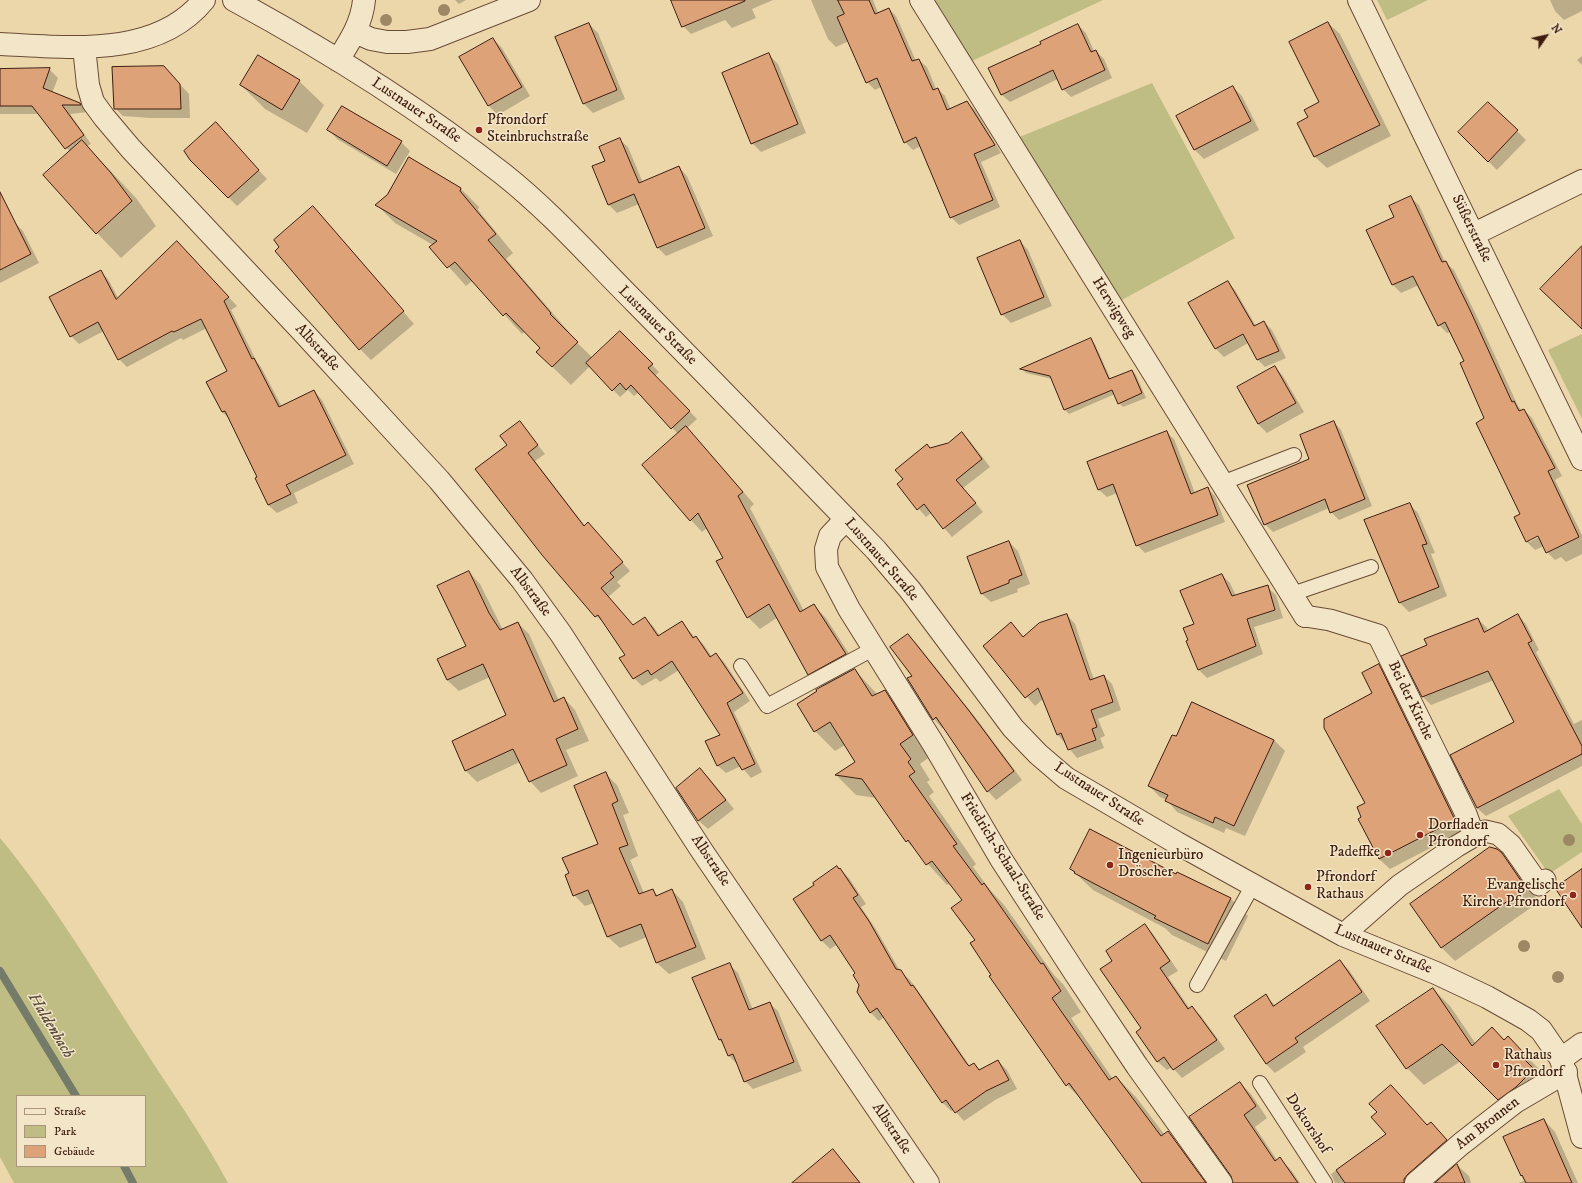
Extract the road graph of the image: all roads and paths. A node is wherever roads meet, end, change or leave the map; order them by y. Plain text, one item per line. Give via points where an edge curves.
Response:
1 (204, 0) edge
2 (234, 0) edge
3 (364, 0) edge
4 (529, 0) edge
5 (921, 0) edge
6 (1359, 0) edge
7 (355, 32) junction
8 (0, 44) edge
9 (84, 47) junction
10 (338, 60) junction
11 (1582, 181) edge
12 (1474, 234) junction
13 (1294, 455) dead end
14 (1582, 459) edge
15 (1222, 483) junction
16 (846, 519) junction
17 (1371, 567) dead end
18 (1292, 594) junction
19 (1305, 616) joint
20 (873, 649) junction
21 (741, 666) dead end
22 (1474, 836) junction
23 (1545, 880) dead end
24 (1253, 885) junction
25 (1343, 935) junction
26 (1197, 985) dead end
27 (1582, 1044) edge
28 (1563, 1066) junction
29 (1260, 1083) dead end
30 (1582, 1137) edge
31 (928, 1183) edge
32 (1221, 1183) edge
33 (1325, 1183) edge
34 (1416, 1183) edge

1 - 9 street via 193,13 166,30 115,45
2 - 10 street, Lustnauer Straße
3 - 7 street via 363,12
4 - 7 street via 430,39 387,42
5 - 15 street, Herwigweg
6 - 12 street, Süßerstraße
7 - 10 street
8 - 9 street
9 - 31 street, Albstraße via 88,85 93,102 104,117 439,480 522,580 561,634 702,851
10 - 16 street, Lustnauer Straße via 468,147 532,200
11 - 12 street
12 - 14 street, Süßerstraße
13 - 15 lane
15 - 18 street, Herwigweg
16 - 20 street, Friedrich-Schaal-Straße via 830,536 826,549 827,567
16 - 24 street, Lustnauer Straße via 910,590 1013,728 1038,754 1066,778
17 - 18 lane
18 - 19 street, Herwigweg
19 - 22 street, Bei der Kirche via 1330,620 1378,634 1466,814
20 - 21 lane via 766,706
20 - 32 street, Friedrich-Schaal-Straße via 934,745 1001,859 1075,973 1171,1116
22 - 23 street via 1485,832 1498,834 1511,845 1539,885
22 - 25 street via 1400,885
24 - 25 street, Lustnauer Straße
24 - 26 lane
25 - 28 street, Lustnauer Straße via 1436,973 1510,1010 1541,1030
27 - 28 street, Am Bronnen
28 - 30 street
28 - 34 street, Am Bronnen via 1461,1144
29 - 33 lane, Doktorshof

